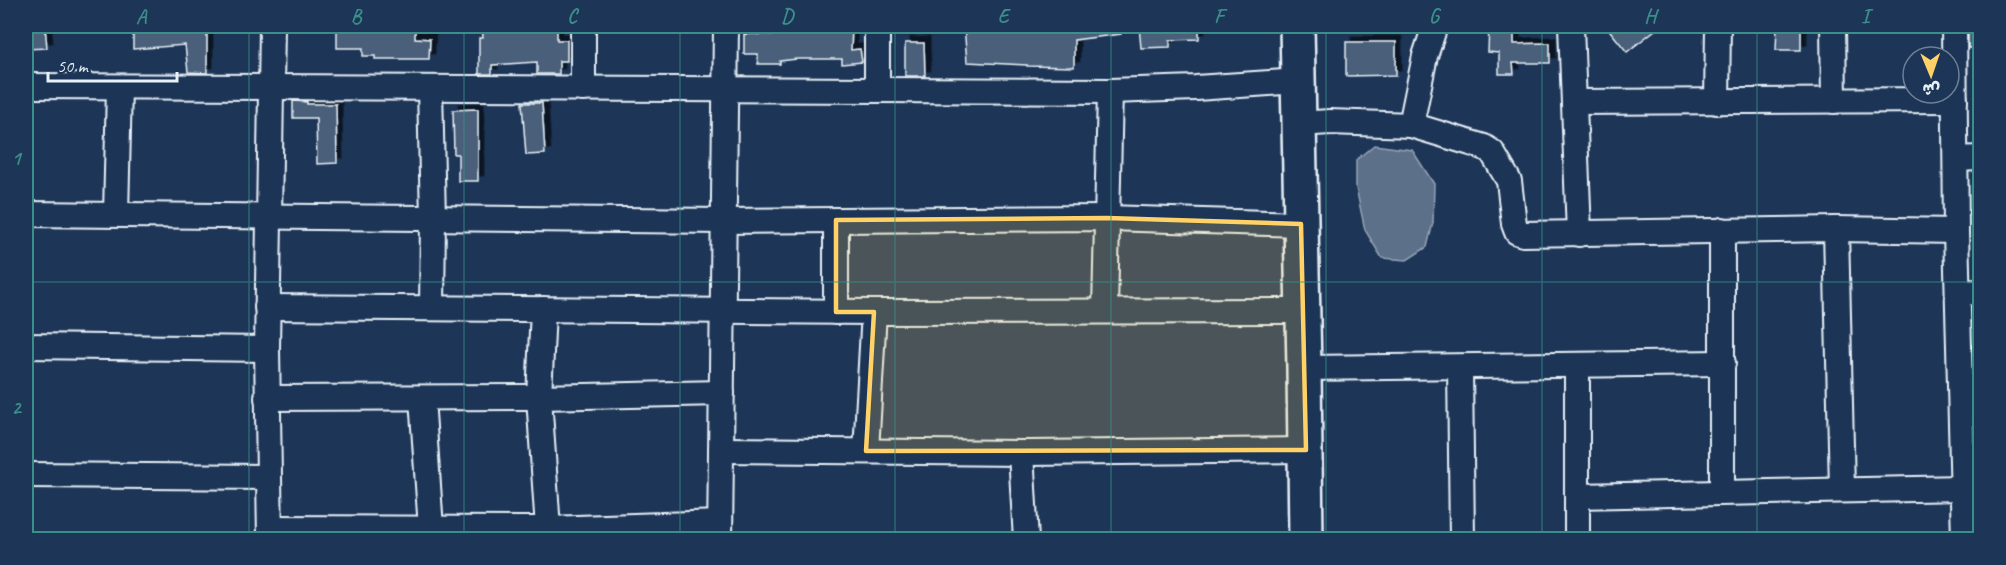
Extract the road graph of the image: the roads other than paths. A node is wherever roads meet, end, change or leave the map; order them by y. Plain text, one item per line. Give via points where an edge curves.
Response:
1 (272, 26) edge
2 (583, 26) edge
3 (726, 26) edge
4 (878, 26) edge
5 (1297, 26) edge
6 (1435, 26) edge
7 (1571, 26) edge
8 (1718, 26) edge
9 (1833, 26) edge
10 (1954, 26) edge
11 (1954, 45) edge
12 (1299, 81) junction
13 (26, 86) edge
14 (118, 87) junction
15 (270, 88) junction
16 (430, 88) junction
17 (583, 89) junction
18 (725, 89) junction
19 (877, 89) junction
20 (1110, 91) junction
21 (1901, 100) edge
22 (1834, 101) junction
23 (1574, 102) junction
24 (1717, 102) junction
25 (1955, 105) edge
26 (1299, 124) junction
27 (1411, 125) junction
28 (1980, 158) edge
29 (1956, 159) junction
30 (26, 214) edge
31 (116, 214) junction
32 (268, 217) junction
33 (1107, 218) junction
34 (433, 219) junction
35 (837, 220) junction
36 (724, 221) junction
37 (1301, 224) junction
38 (1836, 229) junction
39 (1722, 230) junction
40 (1956, 231) junction
41 (1579, 234) junction
42 (1969, 292) edge
43 (267, 307) junction
44 (432, 308) junction
45 (543, 309) junction
46 (723, 310) junction
47 (1105, 310) junction
48 (1302, 311) junction
49 (836, 312) junction
50 (874, 312) junction
51 (26, 346) edge
52 (267, 349) junction
53 (1723, 363) junction
54 (1577, 365) junction
55 (1460, 367) junction
56 (1304, 368) junction
57 (1971, 374) edge
58 (722, 393) junction
59 (539, 397) junction
60 (267, 398) junction
61 (422, 398) junction
62 (721, 450) junction
63 (1305, 450) junction
64 (866, 451) junction
65 (1021, 453) junction
66 (26, 475) edge
67 (268, 477) junction
68 (1964, 488) junction
69 (1842, 490) junction
70 (1722, 492) junction
71 (1577, 496) junction
72 (430, 529) junction
73 (548, 529) junction
74 (720, 531) edge
75 (270, 534) edge
76 (1026, 540) edge
77 (1306, 540) edge
78 (1462, 540) edge
79 (1577, 540) edge
80 (1964, 540) edge

1 - 15 street
2 - 17 street
3 - 18 street
4 - 19 street
5 - 12 highway
6 - 27 street
7 - 23 street
8 - 24 street
9 - 22 street
10 - 11 street
12 - 20 street
12 - 26 highway
13 - 14 street
14 - 15 street
14 - 31 street
15 - 16 street
15 - 32 street
16 - 17 street
16 - 34 street
17 - 18 street
18 - 19 street
18 - 36 street
19 - 20 street
20 - 33 street
21 - 22 street
22 - 24 street
23 - 24 street
23 - 41 street
25 - 29 street
26 - 27 street
26 - 37 highway
27 - 41 street via 1492,152 1509,180 1517,232
28 - 29 street
29 - 40 street
30 - 31 street
31 - 32 street
32 - 34 street
32 - 43 street
33 - 35 street
33 - 37 street
33 - 47 street
34 - 36 street
34 - 44 street
35 - 36 street
35 - 49 street
36 - 46 street
37 - 48 highway
38 - 39 street
38 - 40 street
38 - 69 street
39 - 41 street
39 - 53 street
40 - 42 street
42 - 57 street
43 - 44 street
43 - 52 street
44 - 45 street
45 - 46 street
45 - 59 street
46 - 49 street
46 - 58 street
47 - 48 street
47 - 50 street
48 - 56 highway
49 - 50 street
50 - 64 street
51 - 52 street
52 - 60 street
53 - 54 street
53 - 70 street
54 - 55 street
54 - 71 street
55 - 56 street
55 - 78 street
56 - 63 highway
57 - 68 street
58 - 59 street
58 - 62 street
59 - 61 street
59 - 73 street
60 - 61 street
60 - 67 street
61 - 72 street
62 - 64 street
62 - 74 street
63 - 65 street
63 - 77 highway
64 - 65 street
65 - 76 street
66 - 67 street
67 - 75 street
68 - 69 street
68 - 80 street
69 - 70 street
70 - 71 street
71 - 79 street
72 - 73 street
72 - 75 street
73 - 74 street

